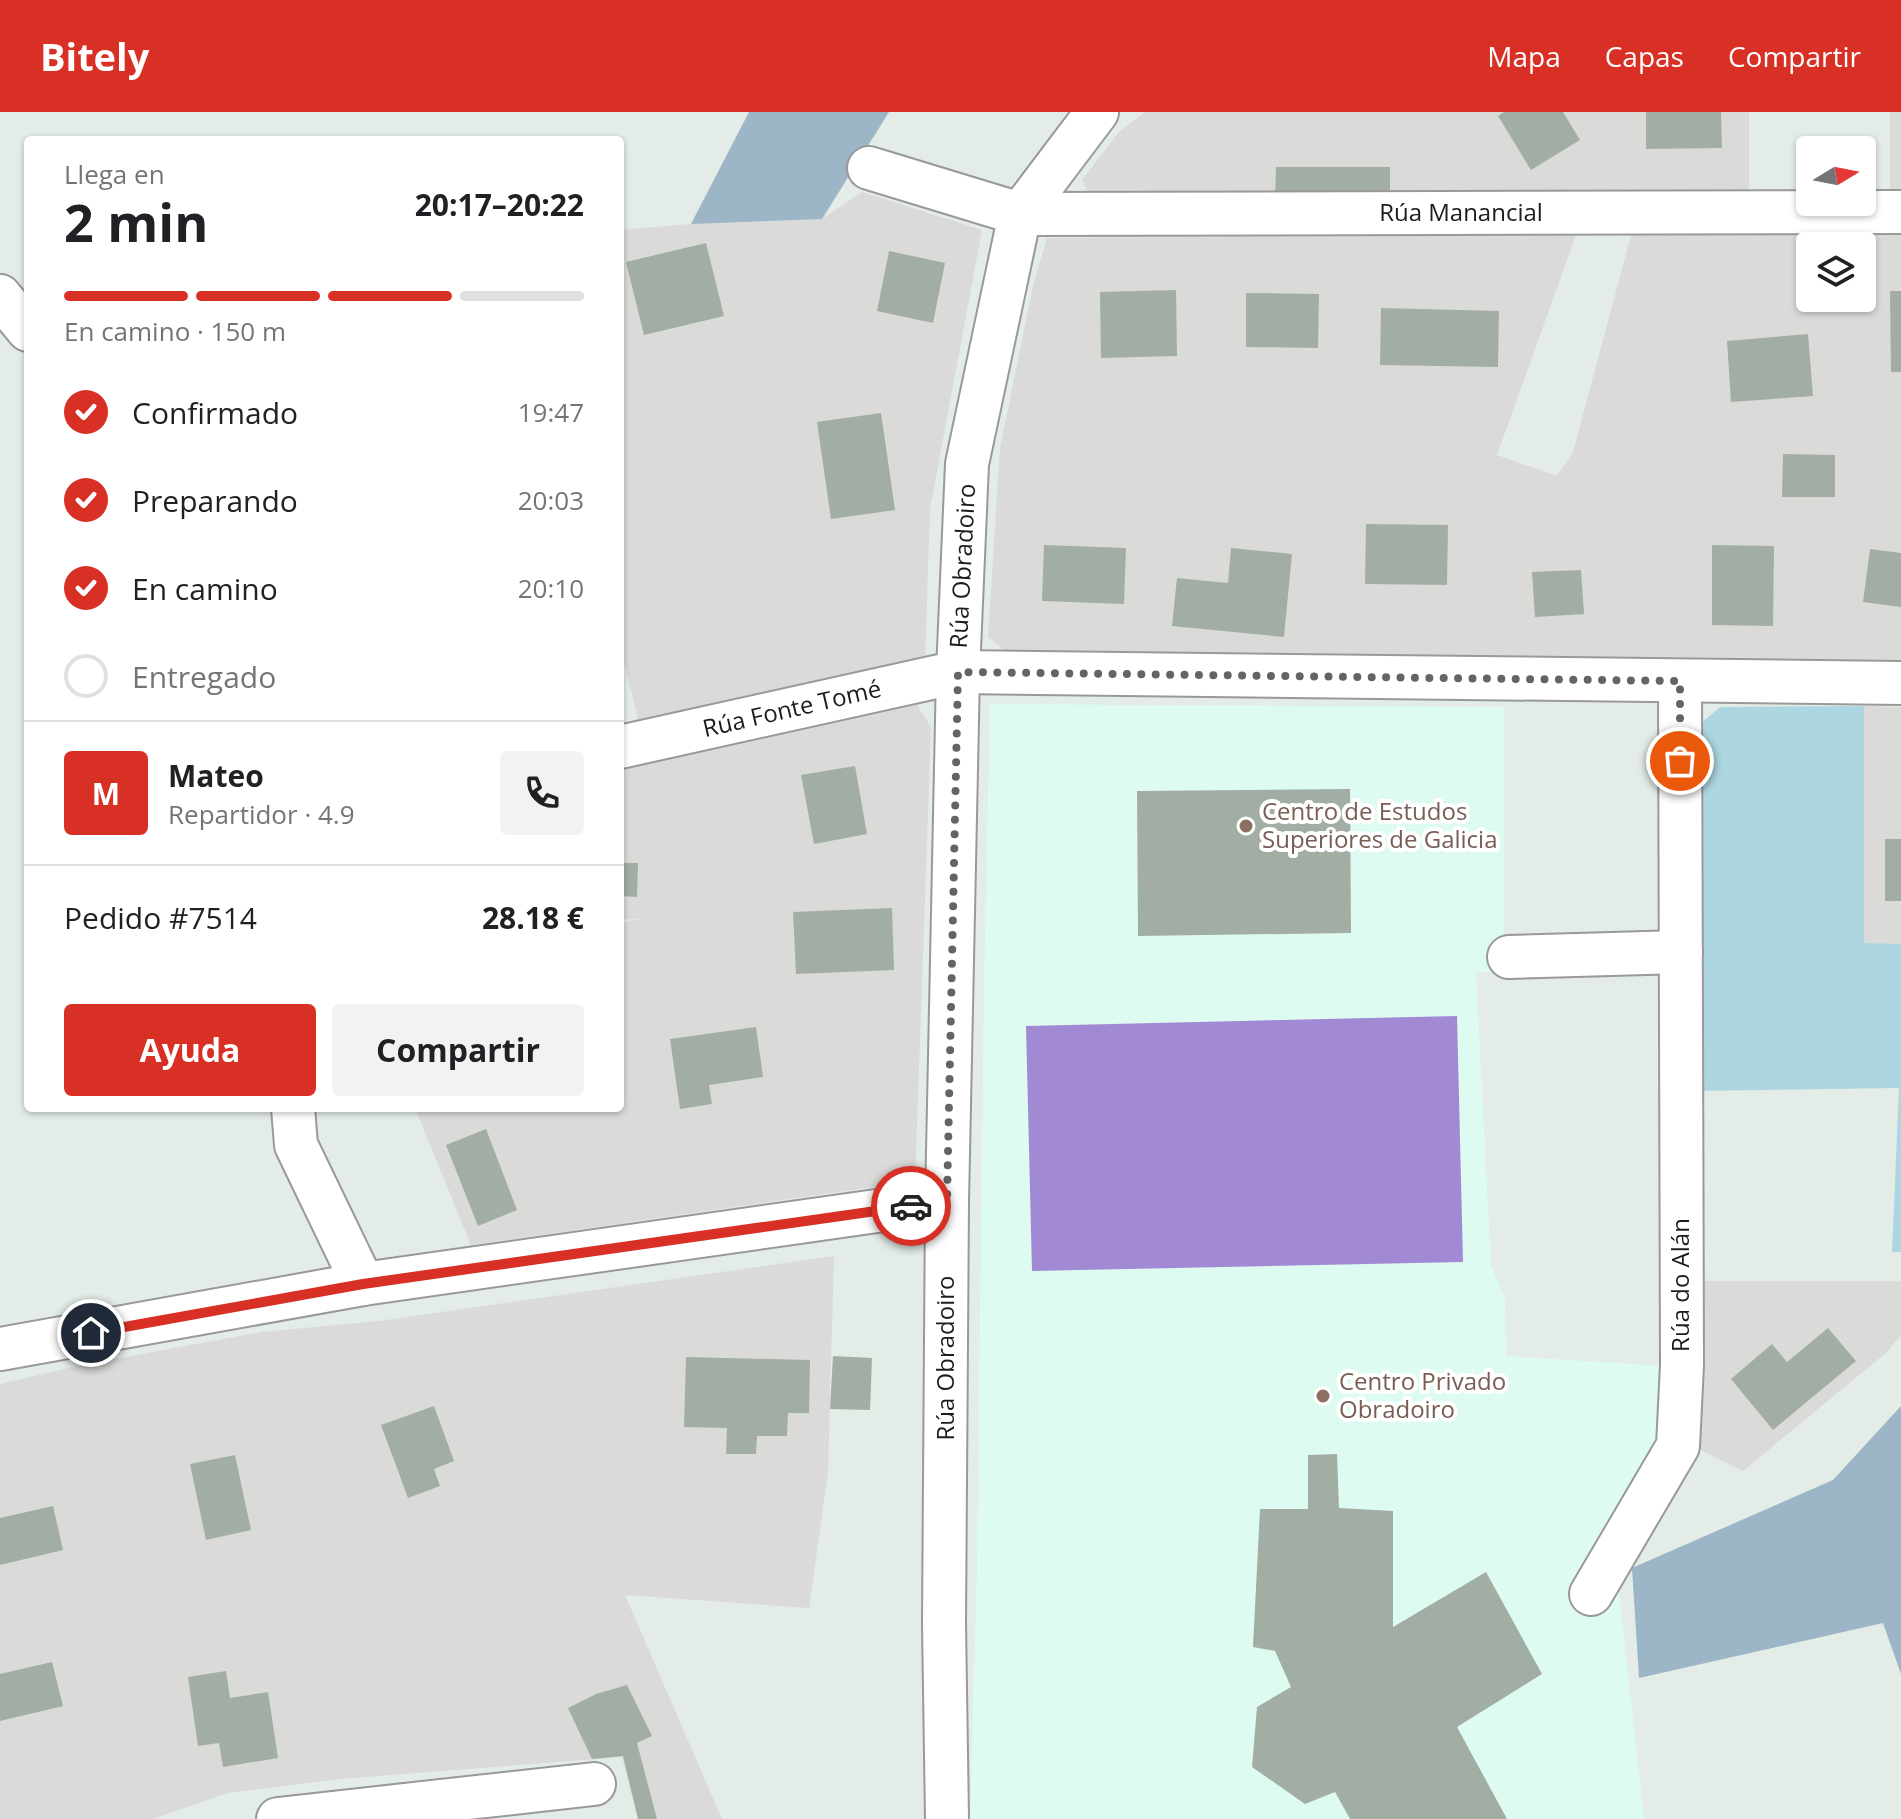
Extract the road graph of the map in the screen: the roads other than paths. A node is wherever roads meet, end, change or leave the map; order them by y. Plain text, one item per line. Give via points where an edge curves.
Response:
1 (1097, 112) edge
2 (869, 168) dead end
3 (1901, 212) edge
4 (1020, 214) junction
5 (0, 296) edge
6 (24, 325) edge
7 (958, 672) junction
8 (1680, 681) junction
9 (1901, 683) edge
10 (624, 737) edge
11 (1681, 952) junction
12 (1509, 957) dead end
13 (293, 1112) edge
14 (947, 1201) junction
15 (363, 1284) junction
16 (0, 1349) edge
17 (1591, 1594) dead end
18 (594, 1784) dead end
19 (278, 1819) edge
20 (947, 1819) edge

1 - 4 street, Rúa Obradoiro
2 - 4 street, Rúa Manancial
3 - 4 street, Rúa Manancial
4 - 7 street, Rúa Obradoiro via 967,464
5 - 6 street
7 - 8 street, Rúa Fonte Tomé
7 - 10 street, Rúa Fonte Tomé
7 - 14 street, Rúa Obradoiro
8 - 9 street, Rúa Fonte Tomé
8 - 11 street, Rúa do Alán
11 - 12 street
11 - 17 street, Rúa do Alán via 1678,1446
13 - 15 street via 296,1145
14 - 15 street
14 - 20 street, Rúa Obradoiro
15 - 16 street
18 - 19 street

